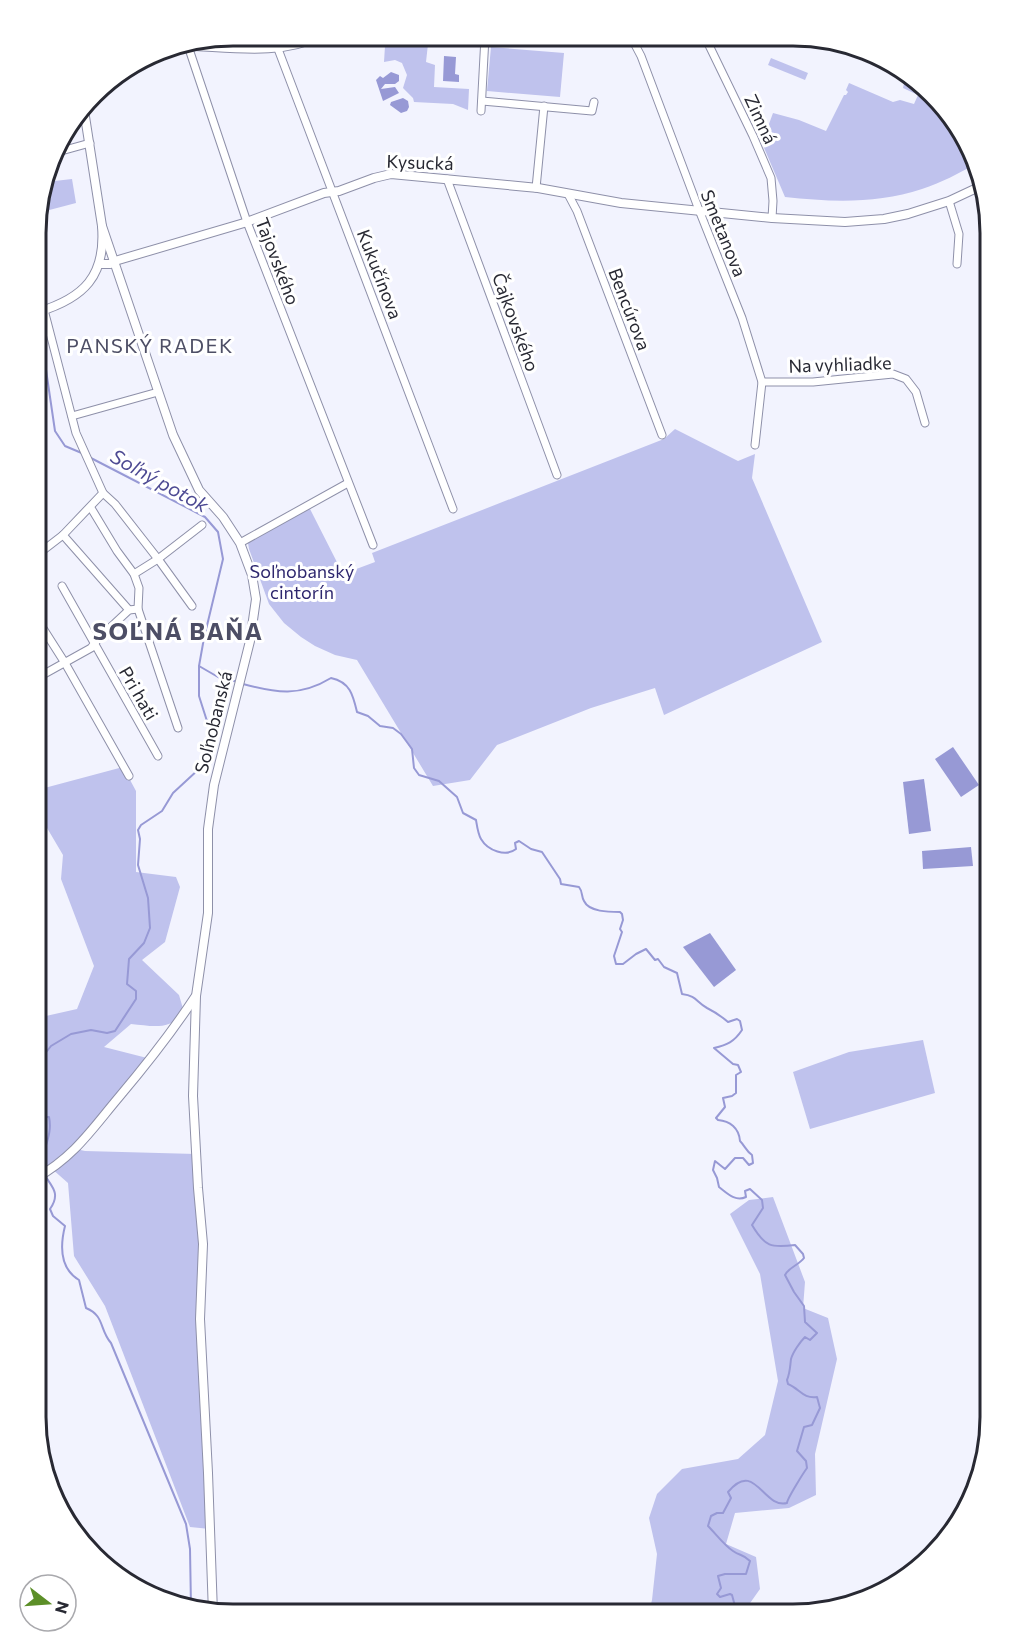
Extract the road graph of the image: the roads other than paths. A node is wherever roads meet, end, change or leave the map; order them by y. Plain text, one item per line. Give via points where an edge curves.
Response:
1 (636, 46) edge
2 (709, 46) edge
3 (220, 47) edge
4 (287, 47) edge
5 (485, 47) edge
6 (278, 49) junction
7 (187, 52) edge
8 (482, 101) junction
9 (594, 102) dead end
10 (544, 106) junction
11 (481, 111) dead end
12 (86, 119) edge
13 (90, 143) junction
14 (67, 150) edge
15 (447, 179) junction
16 (536, 188) junction
17 (974, 189) edge
18 (333, 192) junction
19 (568, 194) junction
20 (949, 201) junction
21 (699, 210) junction
22 (772, 218) junction
23 (247, 222) junction
24 (102, 226) junction
25 (100, 261) junction
26 (115, 261) junction
27 (957, 264) dead end
28 (46, 309) edge
29 (46, 331) edge
30 (762, 382) junction
31 (158, 392) junction
32 (72, 416) junction
33 (925, 423) dead end
34 (662, 435) dead end
35 (755, 445) dead end
36 (557, 475) dead end
37 (348, 483) junction
38 (103, 493) junction
39 (91, 508) junction
40 (453, 509) dead end
41 (202, 525) dead end
42 (63, 534) junction
43 (240, 543) junction
44 (373, 545) dead end
45 (46, 548) edge
46 (158, 559) junction
47 (134, 574) junction
48 (62, 586) dead end
49 (192, 606) dead end
50 (138, 609) junction
51 (129, 610) junction
52 (46, 633) edge
53 (94, 644) junction
54 (65, 663) junction
55 (46, 673) edge
56 (178, 728) dead end
57 (158, 756) dead end
58 (129, 776) dead end
59 (196, 996) junction
60 (46, 1173) edge
61 (213, 1603) edge

1 - 21 street, Smetanova
2 - 22 street, Zimná via 771,178
3 - 6 street
4 - 6 street
5 - 8 street
6 - 18 street, Kukučínova
7 - 23 street, Tajovského
8 - 10 street
8 - 11 street
9 - 10 street via 592,111
10 - 16 street
12 - 13 street
13 - 14 street
13 - 24 street
15 - 16 street, Kysucká
15 - 18 street, Kysucká via 392,174
15 - 36 street, Čajkovského
16 - 19 street, Kysucká
17 - 20 street, Kysucká
18 - 23 street, Kysucká
18 - 40 street, Kukučínova
19 - 21 street, Kysucká
19 - 34 street, Bencúrova
20 - 22 street, Kysucká via 884,219 845,222
20 - 27 street via 959,234
21 - 22 street, Kysucká
21 - 30 street, Smetanova via 742,318
23 - 26 street, Kysucká
23 - 37 street, Tajovského
24 - 25 street
24 - 26 street, Soľnobanská
25 - 26 street
25 - 28 street via 81,291
26 - 31 street, Soľnobanská
29 - 32 street
30 - 33 street, Na vyhliadke via 813,382 893,374 906,379 916,392
30 - 35 street, Smetanova
31 - 32 street
31 - 43 street, Soľnobanská via 199,490
32 - 38 street
37 - 43 street
37 - 44 street, Tajovského
38 - 39 street
38 - 46 street
39 - 42 street
39 - 47 street, Pri hati
41 - 46 street
42 - 45 street
42 - 51 street
43 - 59 street, Soľnobanská via 252,575 256,608 214,785 208,829 208,905
46 - 47 street
46 - 49 street
47 - 50 street, Pri hati via 139,588
48 - 53 street, Pri hati
50 - 51 street
50 - 56 street, Pri hati
51 - 53 street
52 - 54 street
53 - 54 street
53 - 57 street, Pri hati
54 - 55 street
54 - 58 street
59 - 60 street via 84,1140
59 - 61 street, Soľnobanská via 193,1096 203,1244 200,1318

